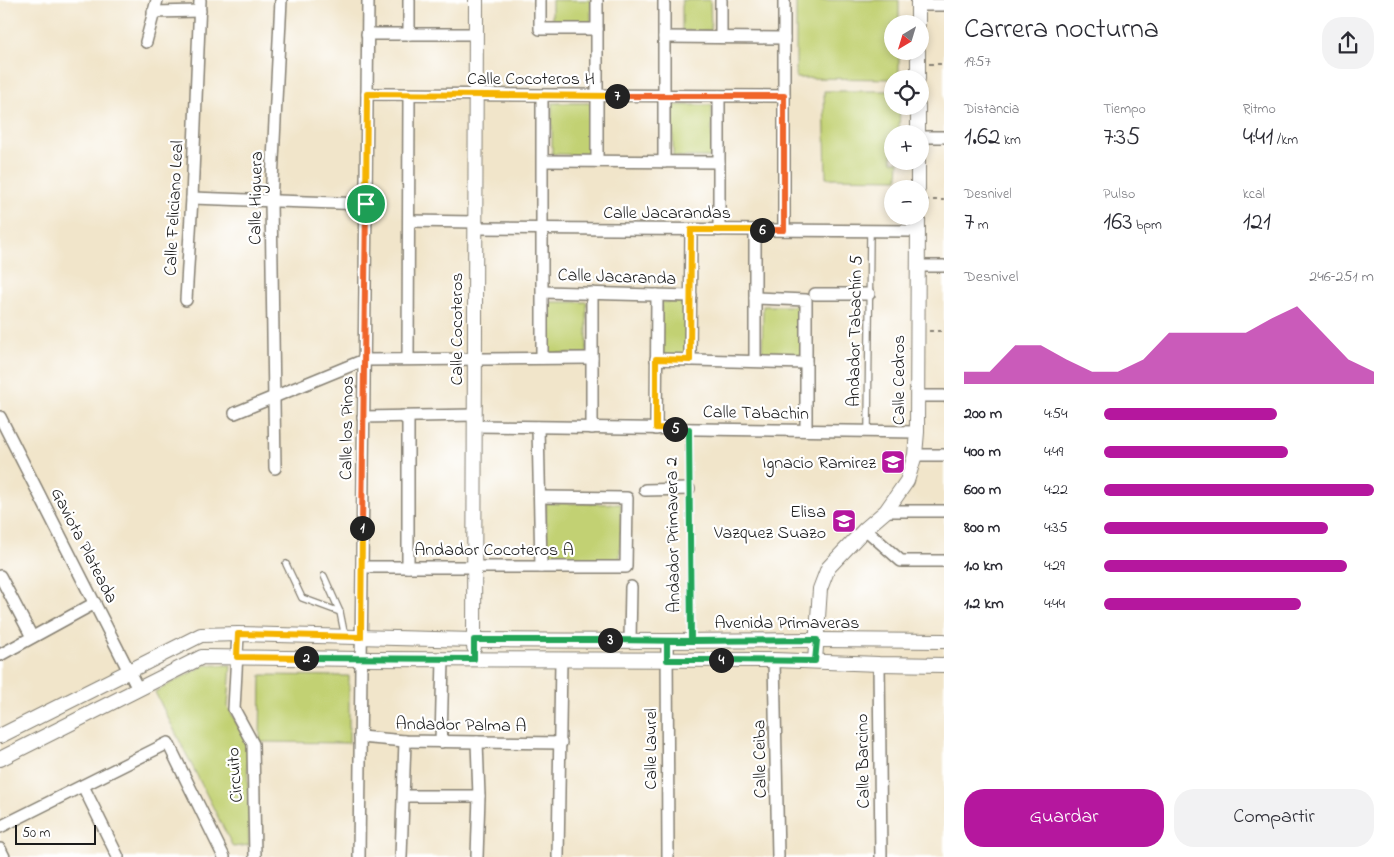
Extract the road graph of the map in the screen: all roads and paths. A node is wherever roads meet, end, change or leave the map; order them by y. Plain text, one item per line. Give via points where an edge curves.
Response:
1 (157, 0) edge
2 (281, 0) edge
3 (368, 0) edge
4 (409, 0) edge
5 (476, 0) edge
6 (540, 0) edge
7 (597, 0) edge
8 (664, 0) edge
9 (721, 0) edge
10 (784, 0) edge
11 (918, 2) edge
12 (944, 5) edge
13 (200, 6) edge
14 (153, 12) junction
15 (918, 15) edge
16 (597, 30) junction
17 (367, 34) junction
18 (409, 34) junction
19 (476, 34) junction
20 (664, 37) junction
21 (721, 37) junction
22 (784, 38) junction
23 (146, 42) dead end
24 (367, 94) junction
25 (409, 95) junction
26 (476, 95) junction
27 (542, 95) junction
28 (597, 96) junction
29 (664, 96) junction
30 (719, 96) junction
31 (784, 96) junction
32 (929, 136) edge
33 (944, 137) edge
34 (543, 161) junction
35 (597, 161) junction
36 (664, 162) junction
37 (719, 162) junction
38 (192, 198) junction
39 (929, 200) edge
40 (944, 200) edge
41 (271, 201) junction
42 (366, 204) junction
43 (408, 221) junction
44 (475, 225) junction
45 (918, 225) edge
46 (543, 229) junction
47 (691, 230) junction
48 (720, 230) junction
49 (755, 230) junction
50 (784, 230) junction
51 (870, 231) junction
52 (918, 231) junction
53 (917, 266) junction
54 (944, 266) edge
55 (542, 292) junction
56 (592, 293) junction
57 (869, 294) junction
58 (656, 295) junction
59 (691, 296) junction
60 (810, 297) junction
61 (755, 298) junction
62 (186, 300) dead end
63 (542, 358) junction
64 (592, 358) junction
65 (475, 359) junction
66 (656, 359) junction
67 (364, 360) junction
68 (408, 360) junction
69 (690, 360) junction
70 (755, 362) junction
71 (806, 363) junction
72 (274, 396) junction
73 (917, 396) junction
74 (944, 396) edge
75 (235, 413) dead end
76 (403, 416) junction
77 (0, 417) edge
78 (363, 417) junction
79 (475, 421) junction
80 (538, 427) junction
81 (592, 428) junction
82 (656, 428) junction
83 (689, 429) junction
84 (806, 430) junction
85 (868, 431) junction
86 (917, 432) junction
87 (944, 455) edge
88 (915, 456) junction
89 (275, 468) dead end
90 (689, 489) junction
91 (645, 490) dead end
92 (540, 497) junction
93 (886, 511) junction
94 (944, 511) edge
95 (865, 529) junction
96 (944, 561) edge
97 (286, 564) dead end
98 (362, 567) junction
99 (408, 567) junction
100 (474, 567) junction
101 (541, 567) junction
102 (0, 576) edge
103 (324, 576) dead end
104 (631, 587) dead end
105 (95, 603) junction
106 (340, 612) junction
107 (238, 634) junction
108 (32, 637) junction
109 (345, 637) junction
110 (361, 637) junction
111 (474, 640) junction
112 (630, 640) junction
113 (817, 640) junction
114 (667, 641) junction
115 (691, 641) junction
116 (944, 641) edge
117 (0, 655) edge
118 (237, 657) junction
119 (443, 658) junction
120 (361, 659) junction
121 (474, 659) junction
122 (562, 660) junction
123 (667, 660) junction
124 (774, 660) junction
125 (815, 661) junction
126 (879, 664) junction
127 (944, 665) edge
128 (129, 672) junction
129 (138, 689) junction
130 (0, 736) edge
131 (360, 737) junction
132 (405, 741) junction
133 (441, 742) junction
134 (477, 742) junction
135 (560, 743) junction
136 (0, 759) edge
137 (83, 786) junction
138 (404, 796) junction
139 (479, 796) junction
140 (0, 827) edge
141 (0, 850) edge
142 (4, 857) edge
143 (118, 857) edge
144 (224, 857) edge
145 (255, 857) edge
146 (359, 857) edge
147 (401, 857) edge
148 (478, 857) edge
149 (558, 857) edge
150 (668, 857) edge
151 (778, 857) edge
152 (881, 857) edge

1 - 14 street
2 - 41 street, Calle Higuera
3 - 17 street, Calle los Pinos
4 - 18 street
5 - 19 street, Calle Cocoteros
6 - 16 street via 540,29
7 - 16 street
8 - 20 street
9 - 21 street
10 - 22 street
11 - 12 street
11 - 15 street
13 - 14 street
13 - 38 street, Calle Feliciano Leal
14 - 23 street
16 - 28 street
17 - 18 street
17 - 24 street, Calle los Pinos
18 - 19 street
19 - 26 street, Calle Cocoteros
20 - 21 street
20 - 29 street
21 - 22 street
22 - 31 street
24 - 25 street, Calle Cocoteros H
24 - 42 street, Calle los Pinos
25 - 26 street, Calle Cocoteros H
25 - 43 street
26 - 27 street, Calle Cocoteros H
26 - 44 street, Calle Cocoteros
27 - 28 street, Calle Cocoteros H
27 - 34 street
28 - 29 street, Calle Cocoteros H
28 - 35 street
29 - 30 street, Calle Cocoteros H
29 - 36 street
30 - 31 street, Calle Cocoteros H
30 - 37 street
31 - 50 street
32 - 33 street
34 - 35 street
34 - 46 street
35 - 36 street
36 - 37 street
37 - 48 street
38 - 41 street
38 - 62 street, Calle Feliciano Leal
39 - 40 path
41 - 42 street
41 - 72 street, Calle Higuera
42 - 67 street, Calle los Pinos
43 - 44 street, Calle Jacarandas
43 - 68 street
44 - 46 street, Calle Jacarandas
44 - 65 street, Calle Cocoteros
45 - 52 street, Calle Cedros
46 - 47 street, Calle Jacarandas
46 - 55 street
47 - 48 street, Calle Jacarandas
47 - 59 street
48 - 49 street, Calle Jacarandas
49 - 50 street, Calle Jacarandas
49 - 61 street
50 - 51 street, Calle Jacarandas
51 - 52 street, Calle Jacarandas
51 - 57 lane, Andador Tabachín 5
52 - 53 street, Calle Cedros
53 - 54 street
53 - 73 street, Calle Cedros
55 - 56 street, Calle Jacaranda
55 - 63 street
56 - 58 street, Calle Jacaranda
56 - 64 street
57 - 60 street
57 - 85 lane, Andador Tabachín 5
58 - 59 street, Calle Jacaranda
58 - 66 street
59 - 69 street
60 - 61 street
60 - 71 street
61 - 70 street
63 - 64 street
63 - 65 street
64 - 81 street
65 - 68 street
65 - 79 street, Calle Cocoteros
66 - 69 street
66 - 82 street
67 - 68 street
67 - 72 street
67 - 78 street, Calle los Pinos
69 - 70 street
70 - 71 street
71 - 84 street
72 - 75 street
72 - 89 street, Calle Higuera
73 - 74 street
73 - 86 street, Calle Cedros
76 - 78 street, Calle Tabachin
76 - 79 street, Calle Tabachin
76 - 99 street via 408,421
77 - 105 street, Gaviota Plateada
78 - 98 street, Calle los Pinos
79 - 80 street, Calle Tabachin
79 - 100 street, Calle Cocoteros
80 - 81 street, Calle Tabachin
80 - 92 street
81 - 82 street, Calle Tabachin
82 - 83 street, Calle Tabachin
83 - 84 street, Calle Tabachin
83 - 90 lane, Andador Primavera 2
84 - 85 street, Calle Tabachin
85 - 86 street, Calle Tabachin
86 - 88 street, Calle Cedros
87 - 88 street
88 - 93 street, Calle Cedros via 907,481
90 - 91 street
90 - 115 lane, Andador Primavera 2
92 - 101 street
92 - 101 street, Andador Cocoteros A via 627,498 626,567
93 - 94 street
93 - 95 street, Calle Cedros
95 - 96 street via 901,561
95 - 113 street, Calle Cedros via 828,568 820,589
97 - 106 lane via 302,598
98 - 99 street, Andador Cocoteros A
98 - 110 street, Calle los Pinos
99 - 100 street, Andador Cocoteros A
100 - 101 street, Andador Cocoteros A
100 - 111 street, Calle Cocoteros
102 - 108 street
103 - 106 lane
104 - 112 street
105 - 108 street
105 - 128 street, Gaviota Plateada
106 - 109 lane
107 - 109 street, Avenida Primaveras
107 - 118 street, Circuito
107 - 128 street, Avenida Primaveras via 201,635
108 - 117 street
109 - 110 street, Avenida Primaveras
110 - 111 street, Avenida Primaveras
110 - 120 street, Calle los Pinos
111 - 112 street, Avenida Primaveras
111 - 121 street, Calle Cocoteros
112 - 114 street, Avenida Primaveras
113 - 115 street, Avenida Primaveras
113 - 116 street, Avenida Primaveras
113 - 125 street, Calle Cedros
114 - 115 street, Avenida Primaveras
114 - 123 street, Calle Laurel
118 - 120 street
118 - 129 street via 202,656
118 - 145 street, Circuito via 234,709 253,744
119 - 120 street
119 - 121 street
119 - 133 street
120 - 131 street, Calle los Pinos
121 - 122 street
122 - 123 street
122 - 135 street
123 - 124 street
123 - 150 street, Calle Laurel
124 - 125 street
124 - 151 street, Calle Ceiba
125 - 126 street
126 - 127 street
126 - 152 street, Calle Barcino
128 - 129 street, Gaviota Plateada
128 - 130 street, Avenida Primaveras
129 - 136 street
131 - 132 street, Andador Palma A
131 - 146 street, Calle los Pinos
132 - 133 street, Andador Palma A
132 - 138 street
133 - 134 street, Andador Palma A
134 - 135 street, Andador Palma A
134 - 139 street
135 - 149 street
137 - 140 street
137 - 143 street
137 - 144 street via 168,744
138 - 139 street
138 - 147 street
139 - 148 street
141 - 142 street

